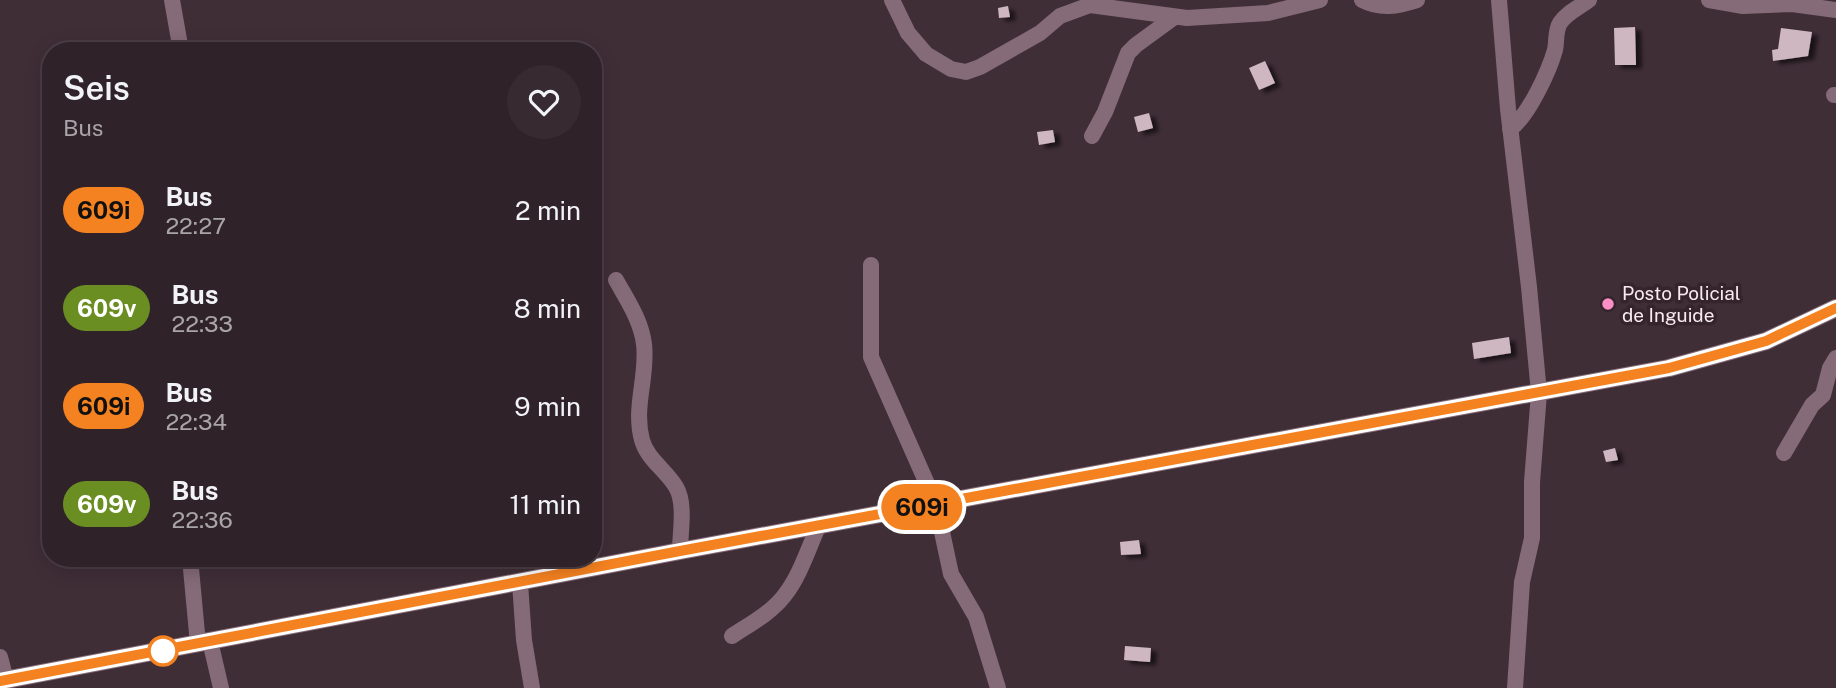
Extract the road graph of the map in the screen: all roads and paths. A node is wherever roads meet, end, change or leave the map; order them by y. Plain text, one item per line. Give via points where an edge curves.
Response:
1 (172, 0) edge
2 (892, 0) edge
3 (1320, 0) edge
4 (1362, 0) edge
5 (1417, 0) edge
6 (1499, 0) edge
7 (1589, 0) edge
8 (1709, 0) edge
9 (1836, 10) edge
10 (1173, 18) junction
11 (179, 42) edge
12 (1510, 129) junction
13 (1091, 136) dead end
14 (871, 265) dead end
15 (616, 280) dead end
16 (1836, 308) edge
17 (1836, 358) edge
18 (1539, 393) junction
19 (1784, 453) dead end
20 (936, 504) junction
21 (818, 527) junction
22 (680, 551) junction
23 (191, 567) edge
24 (600, 567) edge
25 (602, 567) edge
26 (520, 583) junction
27 (732, 636) dead end
28 (204, 643) junction
29 (0, 657) edge
30 (3, 681) edge
31 (221, 688) edge
32 (532, 688) edge
33 (998, 688) edge
34 (1515, 688) edge

1 - 11 street
2 - 10 street via 908,33 926,54 966,72 1040,33 1060,16 1090,5
3 - 10 street via 1268,13
4 - 5 street via 1393,7
6 - 12 street
7 - 12 street via 1559,25 1552,57 1531,102
8 - 9 street
10 - 13 street via 1128,53
12 - 18 street
14 - 20 street via 871,357
15 - 22 street via 642,331 641,436 646,450 677,489
16 - 18 street via 1766,341 1724,354
17 - 19 street via 1823,395 1812,405
18 - 20 street
18 - 34 street via 1532,538 1522,582
20 - 21 street
20 - 33 street via 951,575 976,617
21 - 22 street
21 - 27 street via 784,596
22 - 25 street
23 - 28 street
24 - 26 street
26 - 28 street
26 - 32 street
28 - 30 street
28 - 31 street
29 - 30 street

